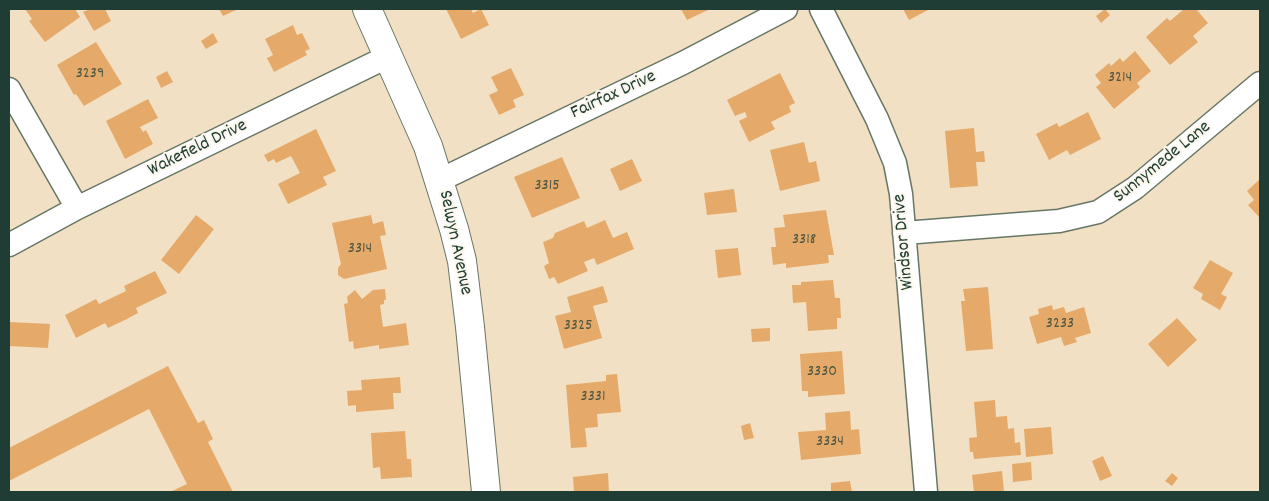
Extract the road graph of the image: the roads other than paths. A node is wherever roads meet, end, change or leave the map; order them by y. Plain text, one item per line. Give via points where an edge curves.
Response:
1 (366, 9) edge
2 (786, 9) edge
3 (821, 9) edge
4 (389, 56) junction
5 (1260, 83) edge
6 (9, 89) edge
7 (440, 180) junction
8 (77, 208) junction
9 (904, 234) junction
10 (9, 245) edge
11 (486, 492) edge
12 (926, 492) edge

1 - 4 street, Selwyn Avenue
2 - 7 street, Fairfax Drive via 683,63
3 - 9 street, Windsor Drive via 890,148 902,194
4 - 7 street, Selwyn Avenue
4 - 8 street, Wakefield Drive
5 - 9 street, Sunnymede Lane via 1135,188 1098,212 1059,221
6 - 8 street
7 - 11 street, Selwyn Avenue via 462,261
8 - 10 street, Wakefield Drive
9 - 12 street, Windsor Drive

